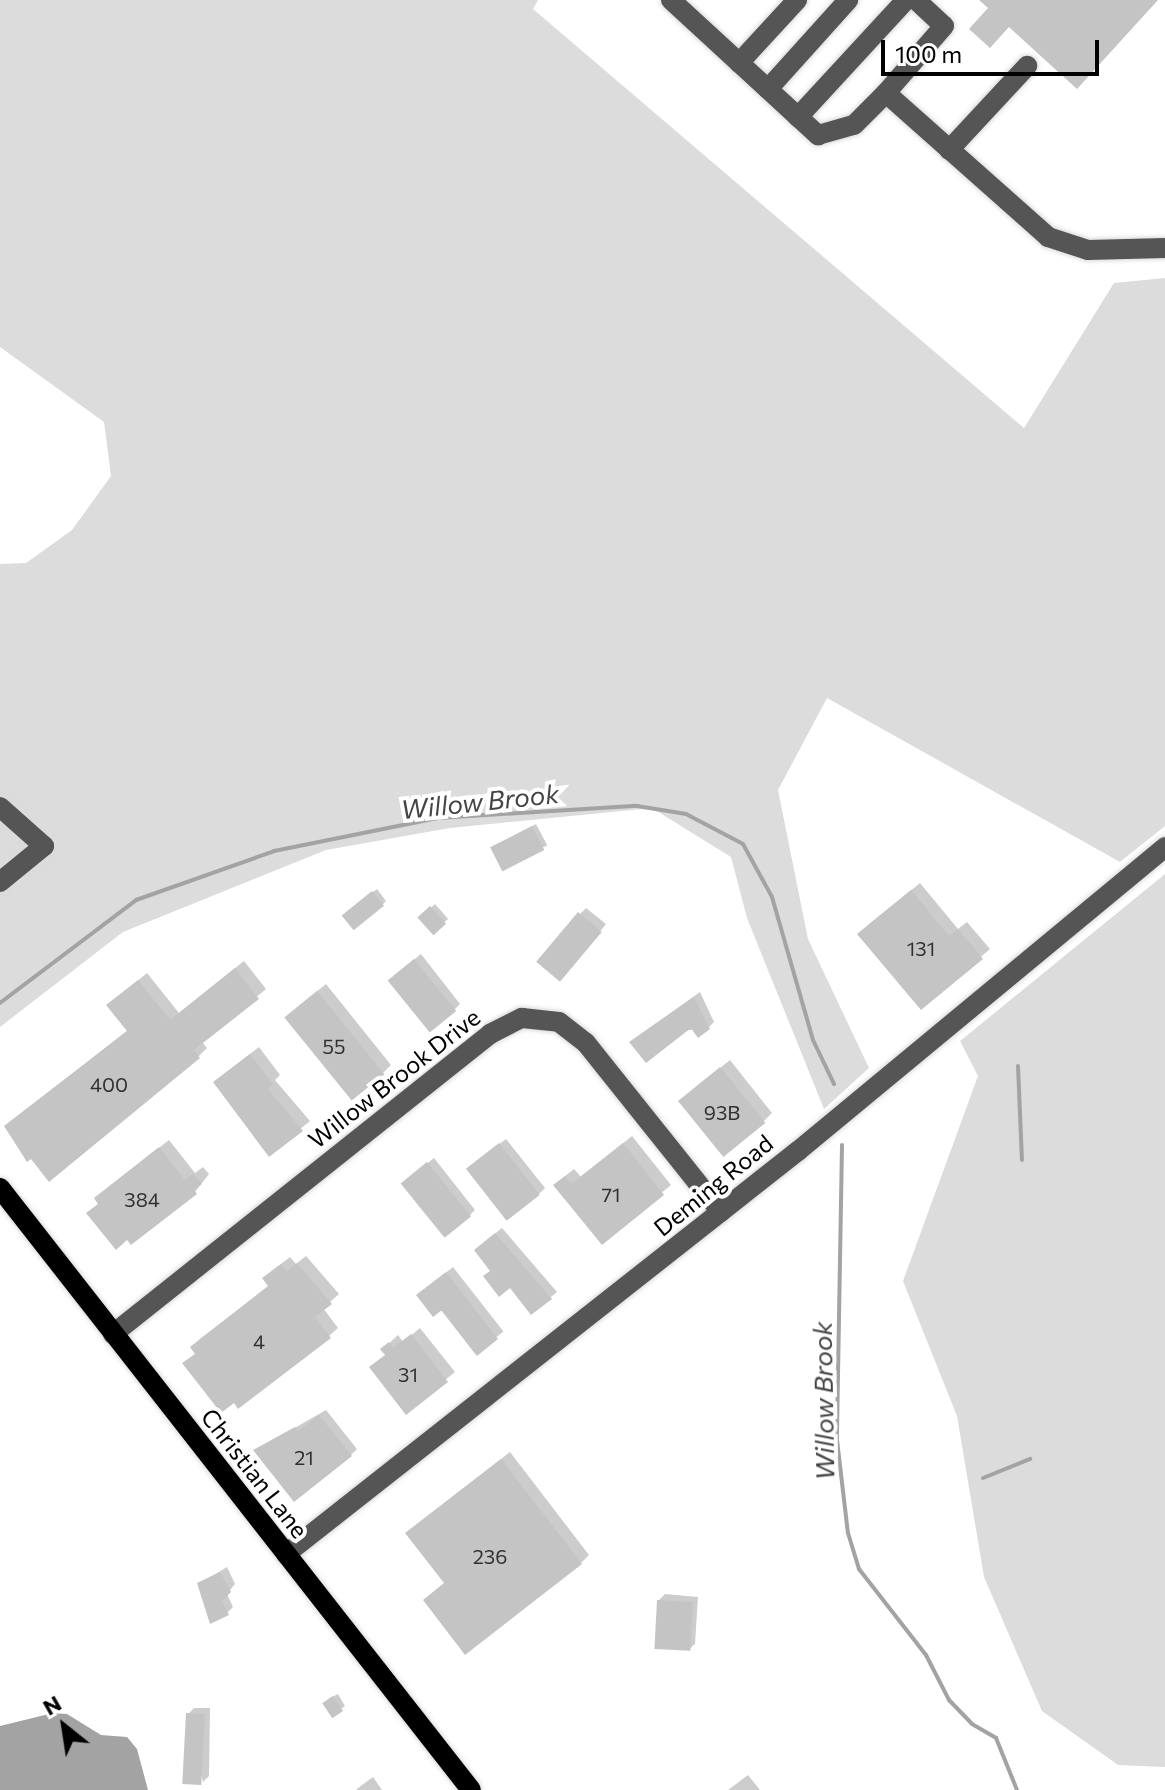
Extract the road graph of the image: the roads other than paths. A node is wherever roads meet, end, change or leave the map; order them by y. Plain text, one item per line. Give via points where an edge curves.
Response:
1 (671, 0) edge
2 (797, 0) edge
3 (848, 0) edge
4 (906, 0) edge
5 (916, 0) edge
6 (739, 63) junction
7 (1027, 66) dead end
8 (768, 89) junction
9 (886, 93) junction
10 (798, 117) junction
11 (949, 150) junction
12 (1165, 248) edge
13 (0, 807) edge
14 (1165, 847) edge
15 (0, 882) edge
16 (0, 1188) edge
17 (721, 1212) junction
18 (113, 1334) junction
19 (286, 1554) junction
20 (471, 1790) edge

1 - 6 street
2 - 6 street
3 - 8 street
4 - 10 street
5 - 9 street via 944,26
6 - 8 street
7 - 11 street
8 - 10 street
9 - 10 street via 854,125 818,135
9 - 11 street
11 - 12 street via 1048,237 1088,250
13 - 15 street via 44,846
14 - 17 street, Deming Road
16 - 18 main road, Christian Lane
17 - 18 street, Willow Brook Drive via 586,1043 559,1022 522,1018 490,1034
17 - 19 street, Deming Road
18 - 19 main road, Christian Lane
19 - 20 main road, Christian Lane

